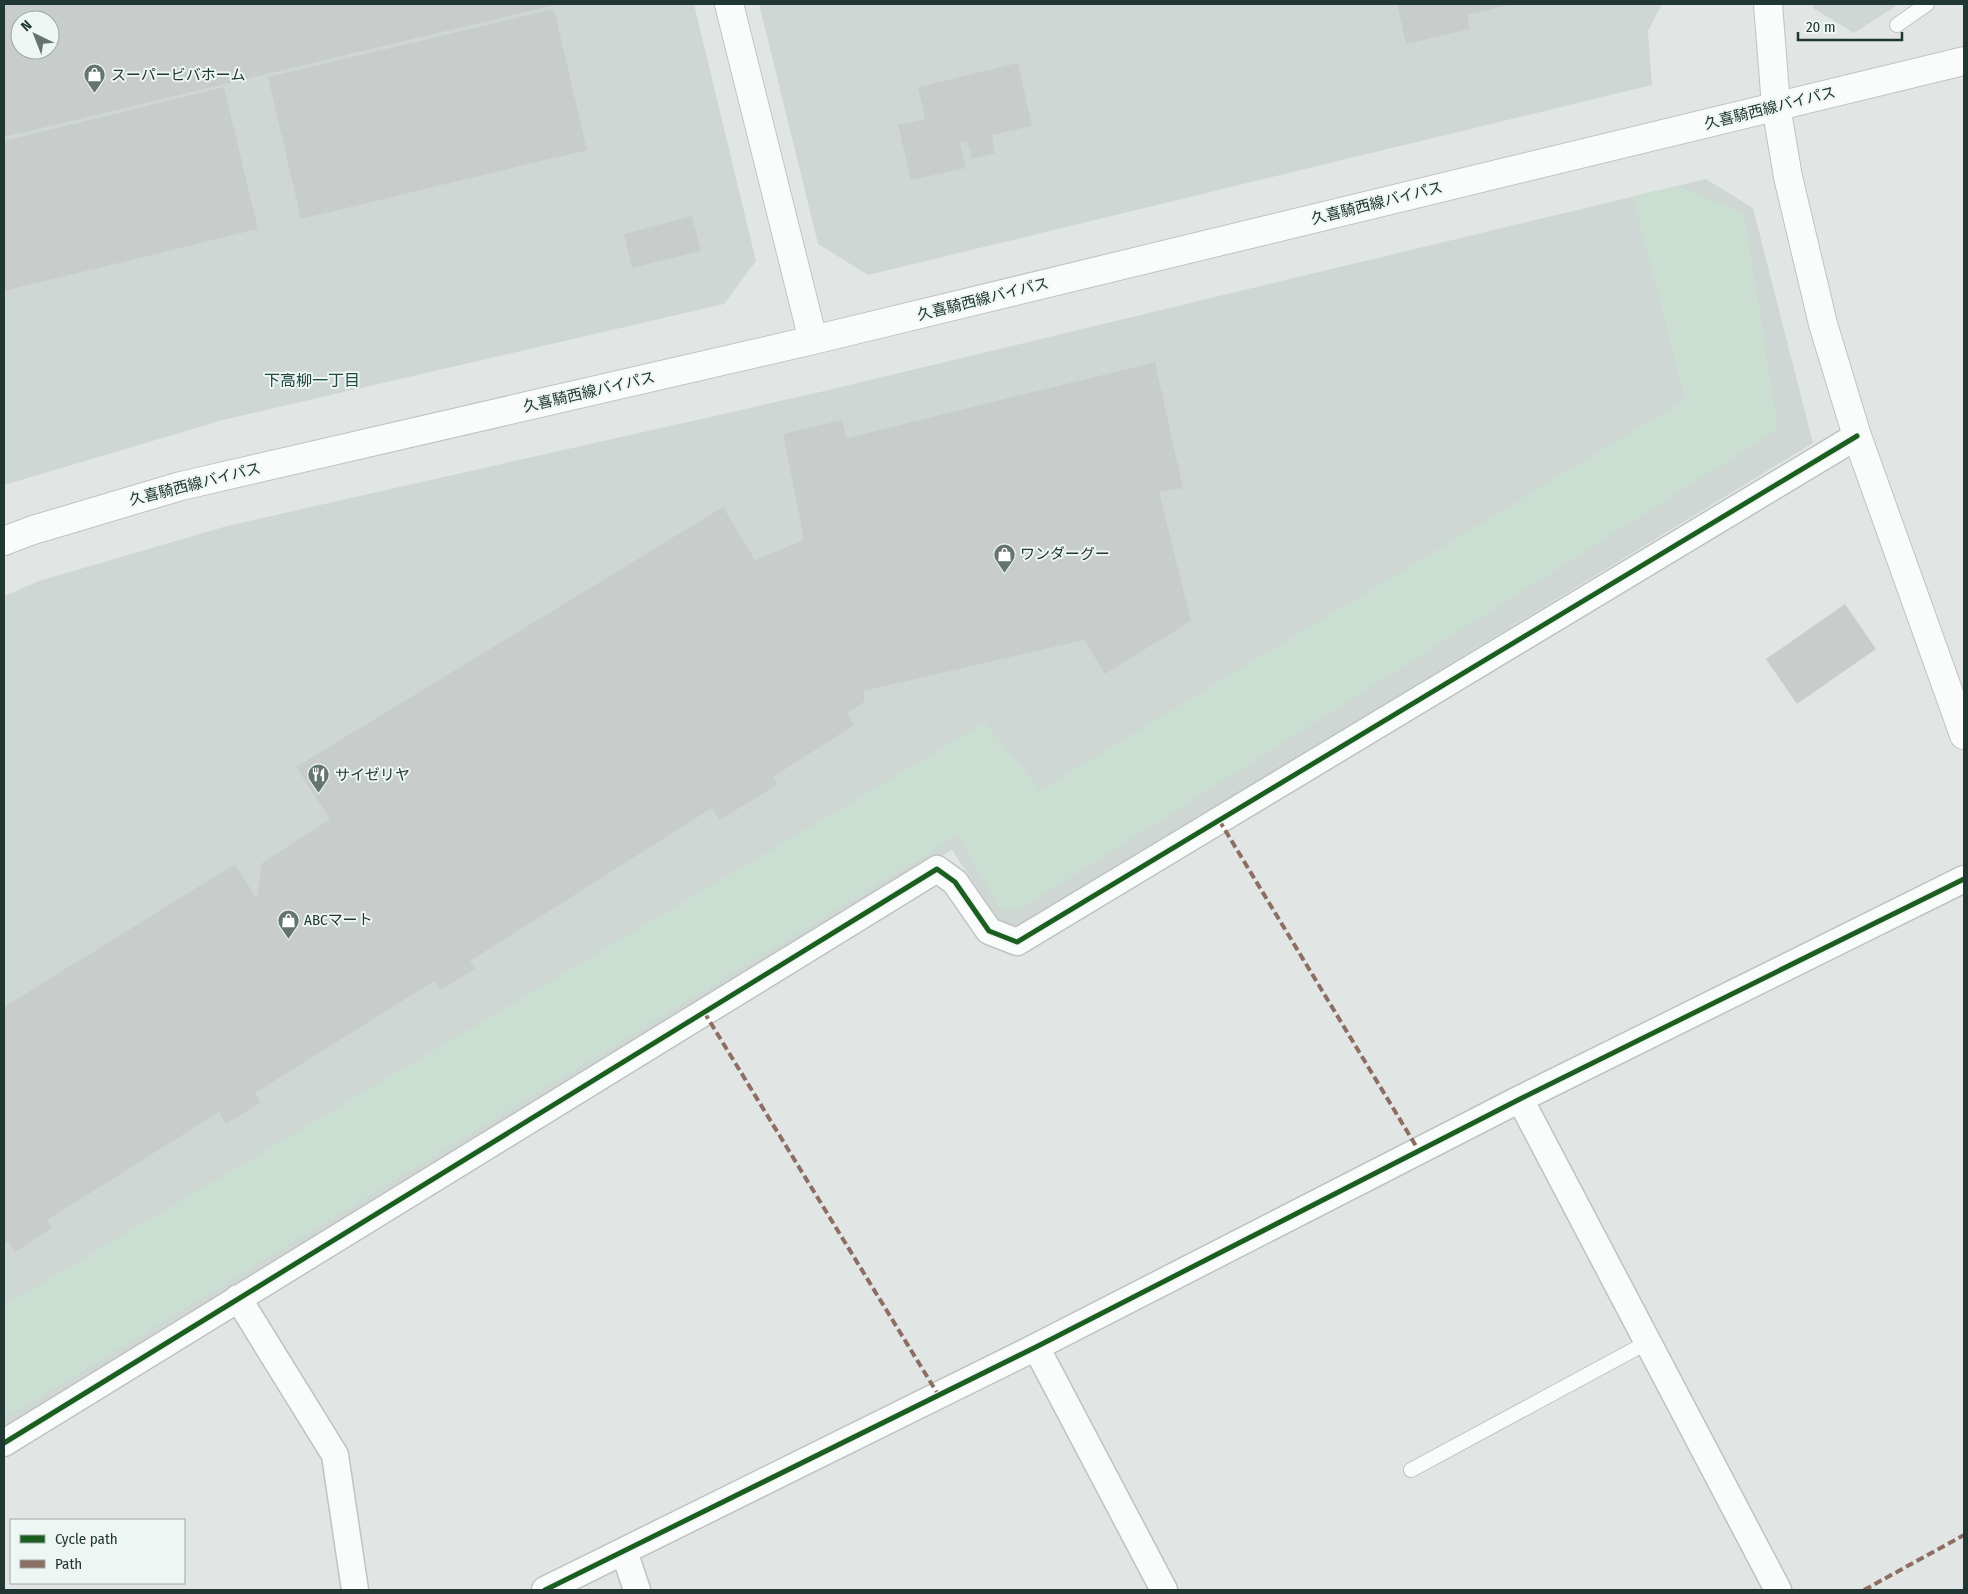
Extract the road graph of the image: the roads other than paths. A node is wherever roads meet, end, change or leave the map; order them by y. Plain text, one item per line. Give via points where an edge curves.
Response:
1 (729, 4) edge
2 (1768, 4) edge
3 (1927, 4) edge
4 (1897, 25) dead end
5 (1964, 61) edge
6 (1776, 106) junction
7 (813, 340) junction
8 (1857, 436) junction
9 (4, 541) edge
10 (1964, 734) edge
11 (1964, 879) edge
12 (1520, 1099) junction
13 (238, 1298) junction
14 (1648, 1342) junction
15 (1036, 1347) junction
16 (4, 1443) edge
17 (1411, 1470) dead end
18 (624, 1551) junction
19 (355, 1590) edge
20 (545, 1590) edge
21 (637, 1590) edge
22 (1164, 1590) edge
23 (1778, 1590) edge

1 - 7 main road
2 - 6 main road
3 - 4 lane
5 - 6 main road, 久喜騎西線バイパス
6 - 7 main road, 久喜騎西線バイパス
6 - 8 main road via 1788,177 1823,324
7 - 9 main road, 久喜騎西線バイパス via 180,486
8 - 10 main road
8 - 13 street via 1017,942 989,931 955,882 937,869
11 - 12 street
12 - 14 street
12 - 15 street
13 - 16 street
13 - 19 street via 335,1455
14 - 17 lane
14 - 23 street
15 - 18 street
15 - 22 street
18 - 20 street
18 - 21 street

